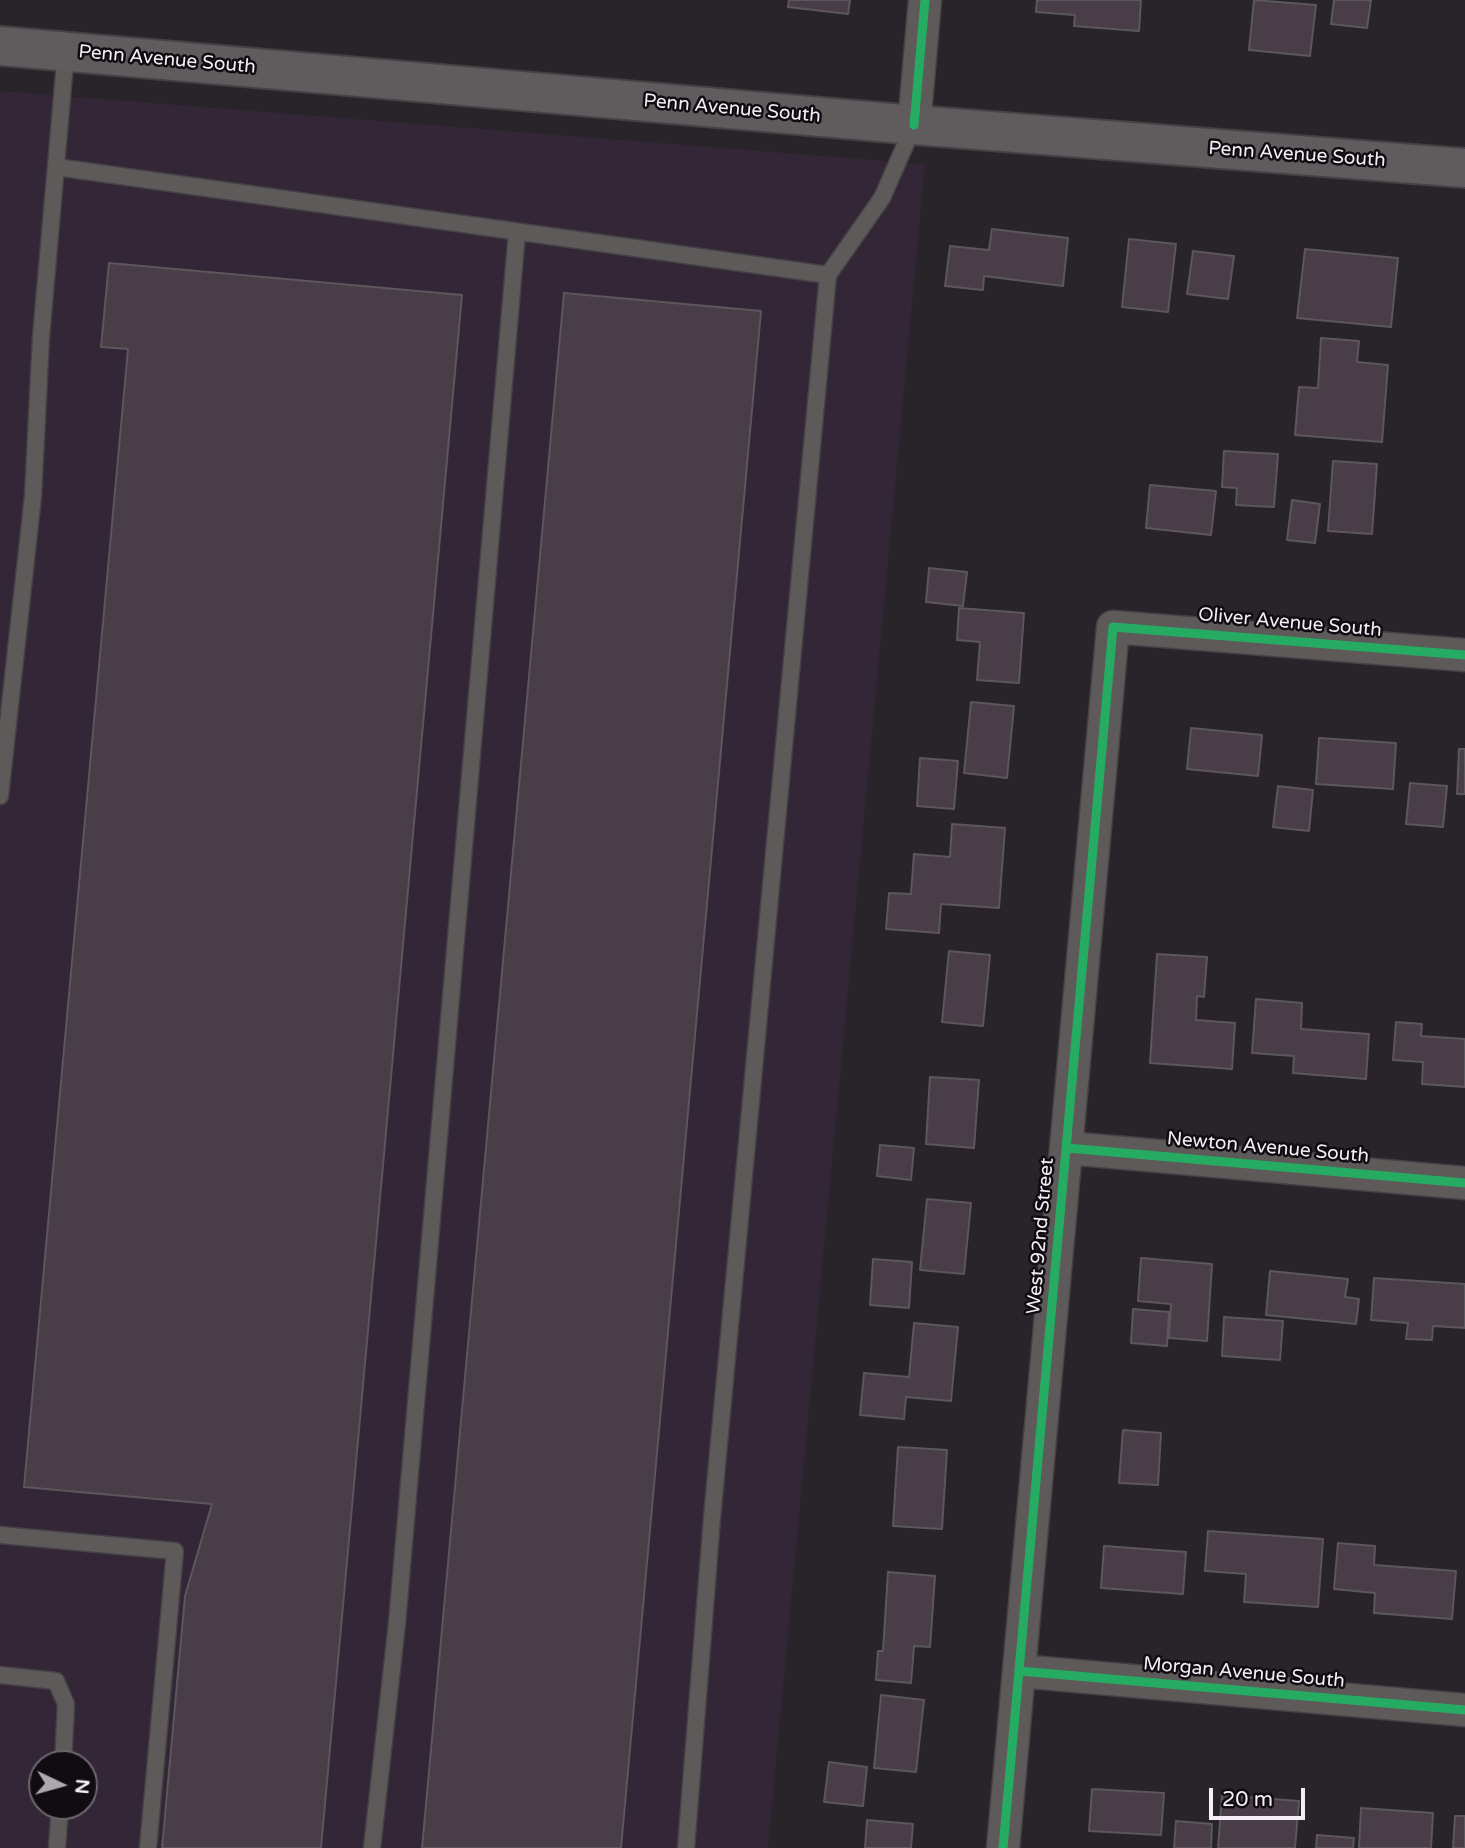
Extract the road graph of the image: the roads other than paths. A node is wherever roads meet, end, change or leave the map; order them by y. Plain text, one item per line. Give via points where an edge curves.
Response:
1 (925, 0) edge
2 (0, 46) edge
3 (66, 51) junction
4 (914, 125) junction
5 (56, 167) junction
6 (1465, 168) edge
7 (517, 232) junction
8 (828, 275) junction
9 (1112, 627) joint
10 (1465, 655) edge
11 (0, 796) edge
12 (1067, 1148) junction
13 (1465, 1182) edge
14 (0, 1535) edge
15 (1019, 1671) junction
16 (0, 1675) edge
17 (1465, 1710) edge
18 (64, 1750) edge
19 (59, 1820) edge
20 (57, 1848) edge
21 (148, 1848) edge
22 (372, 1848) edge
23 (686, 1848) edge
24 (1003, 1848) edge

1 - 4 street
2 - 3 main road, Penn Avenue South
3 - 4 main road, Penn Avenue South
3 - 5 lane
4 - 6 main road, Penn Avenue South
4 - 8 lane via 882,198
5 - 7 lane
5 - 11 lane via 33,496
7 - 8 lane
7 - 22 lane via 397,1623
8 - 23 lane via 712,1518
9 - 10 street, Oliver Avenue South
9 - 12 street, West 92nd Street
12 - 13 street, Newton Avenue South
12 - 15 street, West 92nd Street
14 - 21 lane via 175,1551
15 - 17 street, Morgan Avenue South
15 - 24 street, West 92nd Street
16 - 18 lane via 56,1681 66,1704
19 - 20 lane

